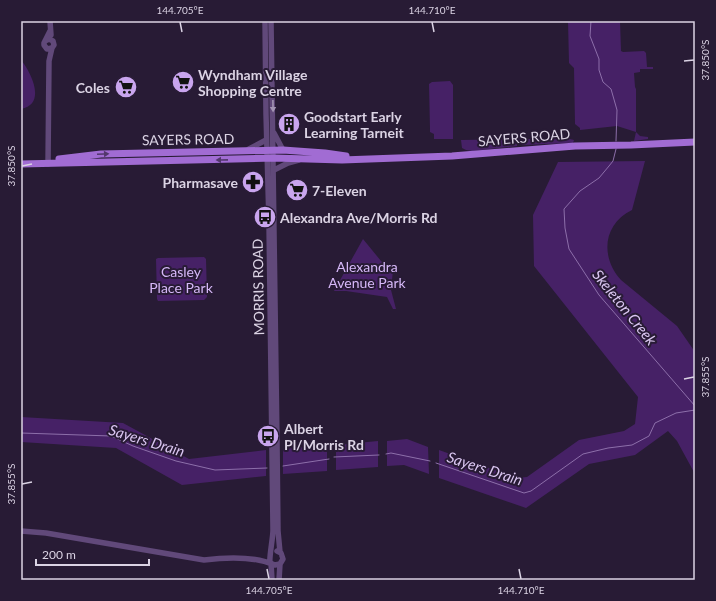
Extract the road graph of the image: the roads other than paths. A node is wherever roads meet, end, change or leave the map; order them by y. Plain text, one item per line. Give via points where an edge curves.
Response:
1 (50, 21) edge
2 (265, 21) edge
3 (271, 21) edge
4 (50, 31) junction
5 (45, 41) junction
6 (53, 41) junction
7 (46, 48) junction
8 (52, 48) junction
9 (49, 62) junction
10 (266, 82) junction
11 (272, 82) junction
12 (273, 131) junction
13 (266, 140) junction
14 (695, 142) edge
15 (283, 150) junction
16 (242, 151) junction
17 (270, 151) junction
18 (270, 159) junction
19 (304, 159) junction
20 (352, 159) junction
21 (21, 161) edge
22 (48, 161) junction
23 (21, 164) edge
24 (274, 170) junction
25 (272, 307) junction
26 (274, 407) junction
27 (21, 531) edge
28 (280, 552) junction
29 (271, 554) junction
30 (252, 558) junction
31 (271, 562) junction
32 (280, 564) junction
33 (272, 580) edge
34 (279, 580) edge

1 - 4 street
2 - 10 street, MORRIS ROAD
3 - 11 street, MORRIS ROAD
4 - 5 street
4 - 6 street
5 - 6 street
5 - 7 street
6 - 8 street
7 - 8 street
7 - 9 street
8 - 9 street
9 - 22 street
10 - 11 street
10 - 13 street, MORRIS ROAD
11 -> 12 street, MORRIS ROAD
12 - 15 street
12 - 17 street, MORRIS ROAD
13 - 16 street
13 - 17 street, MORRIS ROAD
14 - 20 main road, SAYERS ROAD
15 - 17 main road, SAYERS ROAD
15 - 20 main road, SAYERS ROAD via 325,152
16 - 17 main road, SAYERS ROAD
22 -> 16 main road, SAYERS ROAD via 101,154
17 - 18 street, MORRIS ROAD
18 - 19 main road, SAYERS ROAD
18 -> 22 main road, SAYERS ROAD
18 - 24 street, MORRIS ROAD
18 - 25 street, MORRIS ROAD
19 - 20 main road, SAYERS ROAD
19 - 24 street
21 - 22 main road, SAYERS ROAD
22 - 23 main road, SAYERS ROAD
24 - 25 street, MORRIS ROAD
25 - 26 street, MORRIS ROAD
26 - 28 street, MORRIS ROAD
26 - 29 street, MORRIS ROAD via 274,530
27 - 30 street via 204,560
28 - 29 street via 275,551
28 - 32 street via 283,559
29 - 30 street
29 - 31 street
30 - 31 street
31 - 32 street via 275,565
31 - 33 street
32 - 34 street

